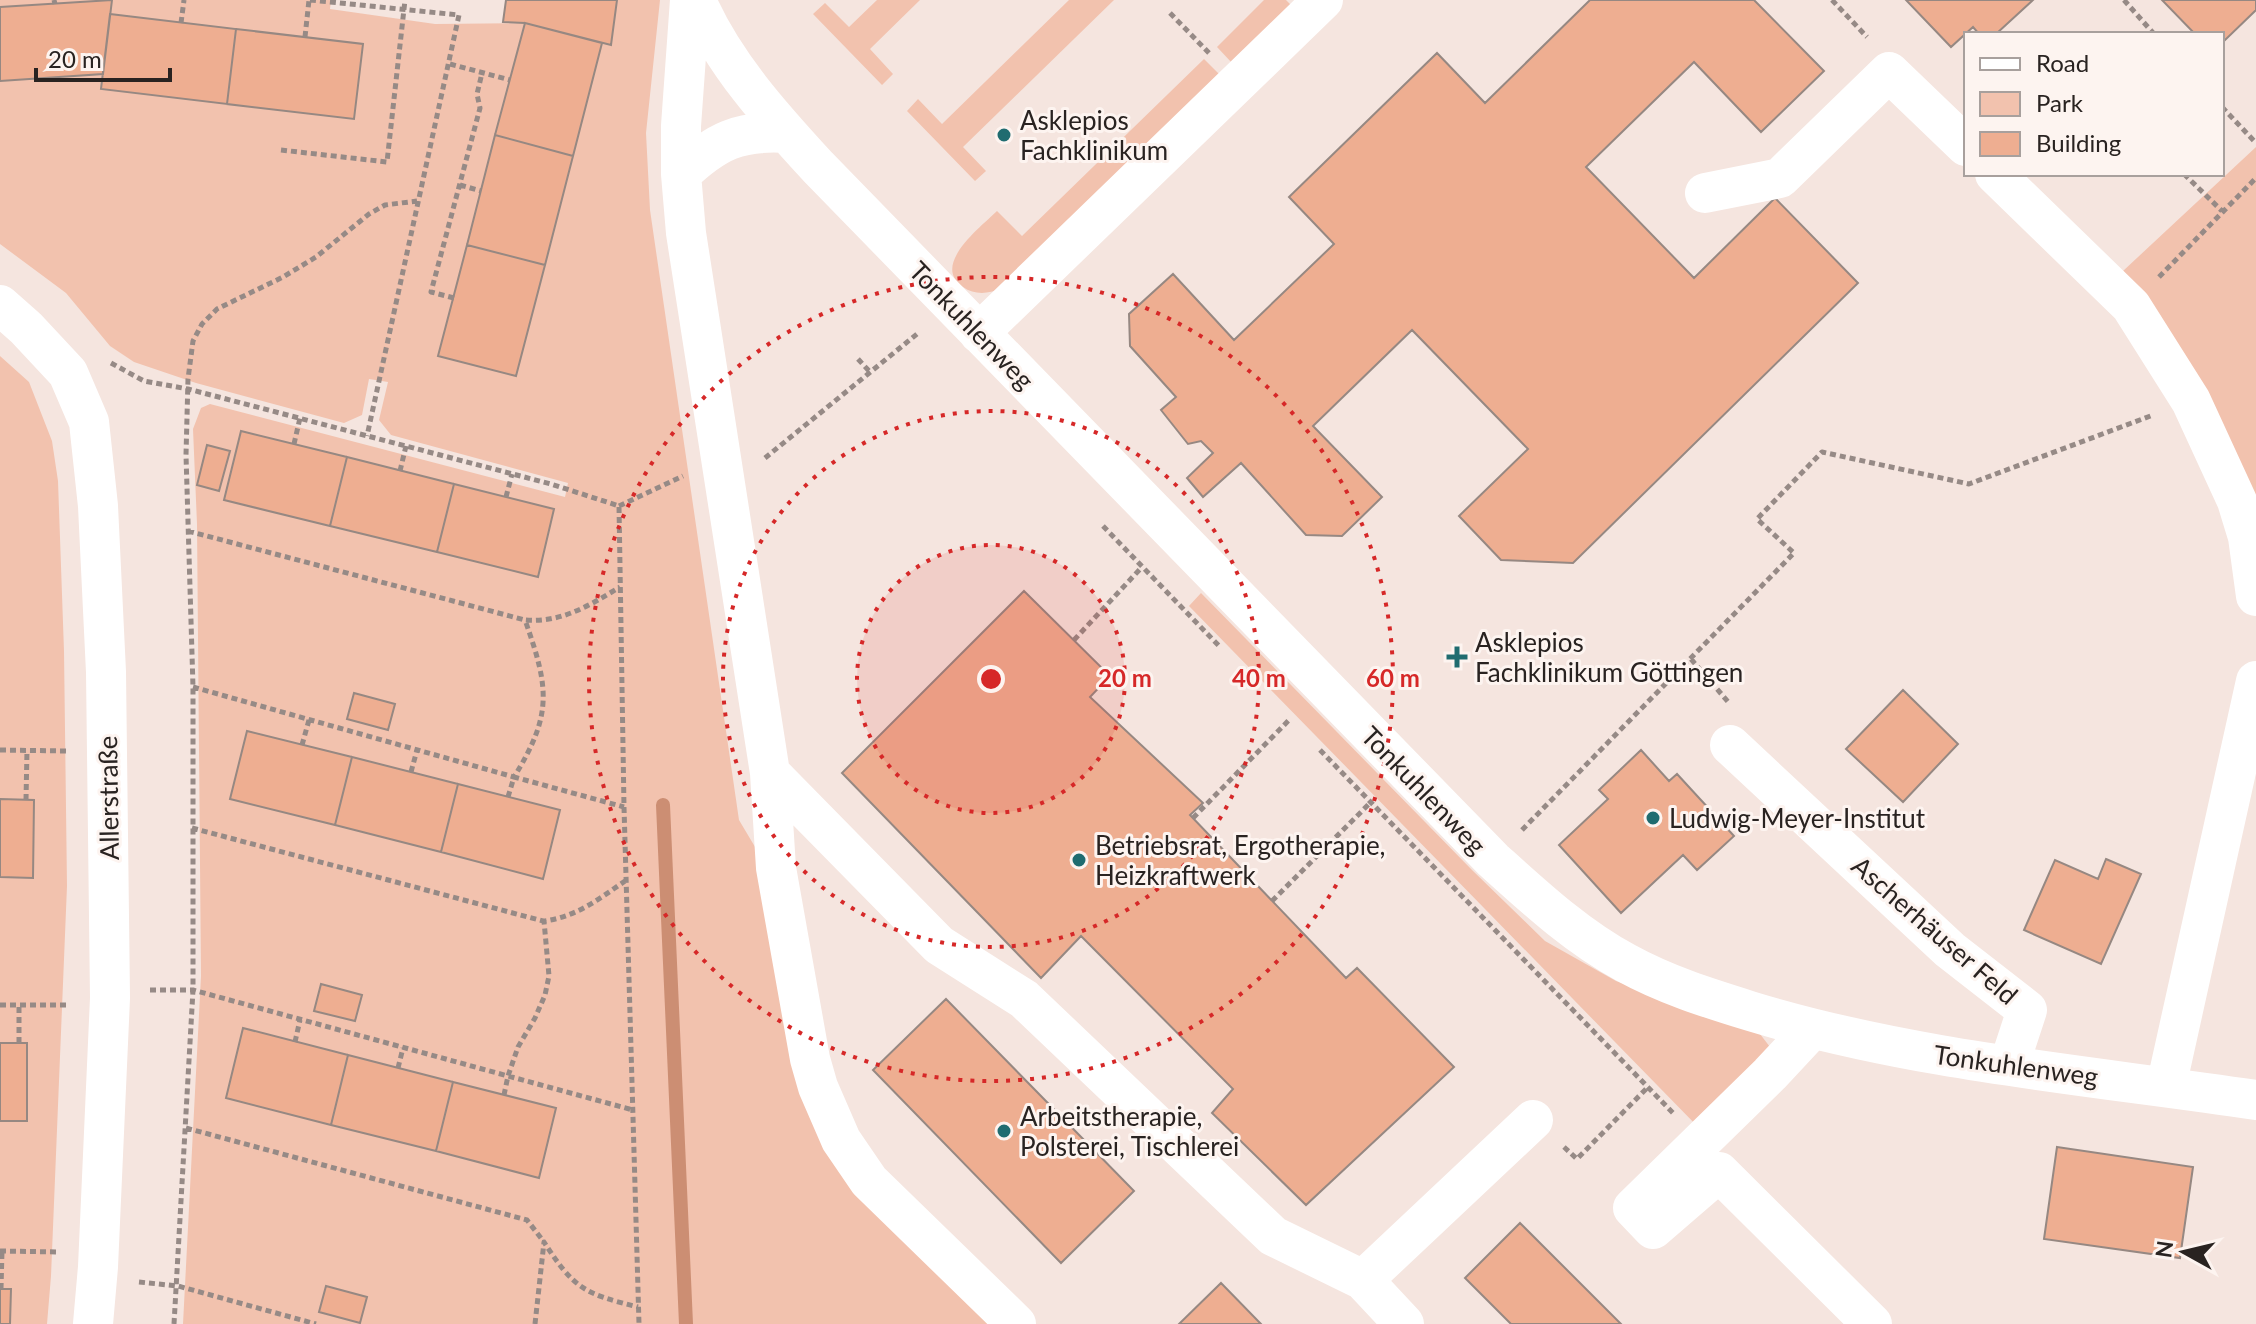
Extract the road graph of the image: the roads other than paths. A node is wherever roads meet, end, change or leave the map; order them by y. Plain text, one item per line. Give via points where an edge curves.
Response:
1 (693, 0) edge
2 (1323, 0) edge
3 (787, 133) junction
4 (1964, 144) edge
5 (681, 174) junction
6 (1997, 176) edge
7 (1705, 193) dead end
8 (0, 305) edge
9 (979, 333) junction
10 (2256, 596) edge
11 (2256, 681) edge
12 (1730, 745) road end
13 (770, 773) junction
14 (1811, 1030) junction
15 (2009, 1065) junction
16 (2166, 1087) junction
17 (2256, 1100) edge
18 (1533, 1120) dead end
19 (1363, 1280) junction
20 (93, 1324) edge
21 (1016, 1324) edge
22 (1404, 1324) edge
23 (1872, 1324) edge

1 - 3 street, Tonkuhlenweg
1 - 5 street, Tonkuhlenweg
2 - 9 street
3 - 5 street via 741,134 702,154
3 - 9 street, Tonkuhlenweg
4 - 7 street via 1889,72 1780,178
5 - 13 street, Tonkuhlenweg
6 - 10 street via 2131,306 2191,401 2237,501
8 - 20 street, Allerstraße via 68,373 89,422 98,506 108,751 110,998
9 - 14 street, Tonkuhlenweg via 1540,903 1624,962 1688,992
11 - 16 street
12 - 15 street, Ascherhäuser Feld via 1950,950 2027,1010
13 - 19 street via 939,945 1024,999 1273,1236
13 - 21 street, Tonkuhlenweg via 779,882 810,1059 827,1111 869,1181
14 - 15 street, Tonkuhlenweg
14 - 23 street via 1633,1208 1653,1229 1719,1172
15 - 16 street, Tonkuhlenweg
16 - 17 street, Tonkuhlenweg
18 - 19 street
19 - 22 street

